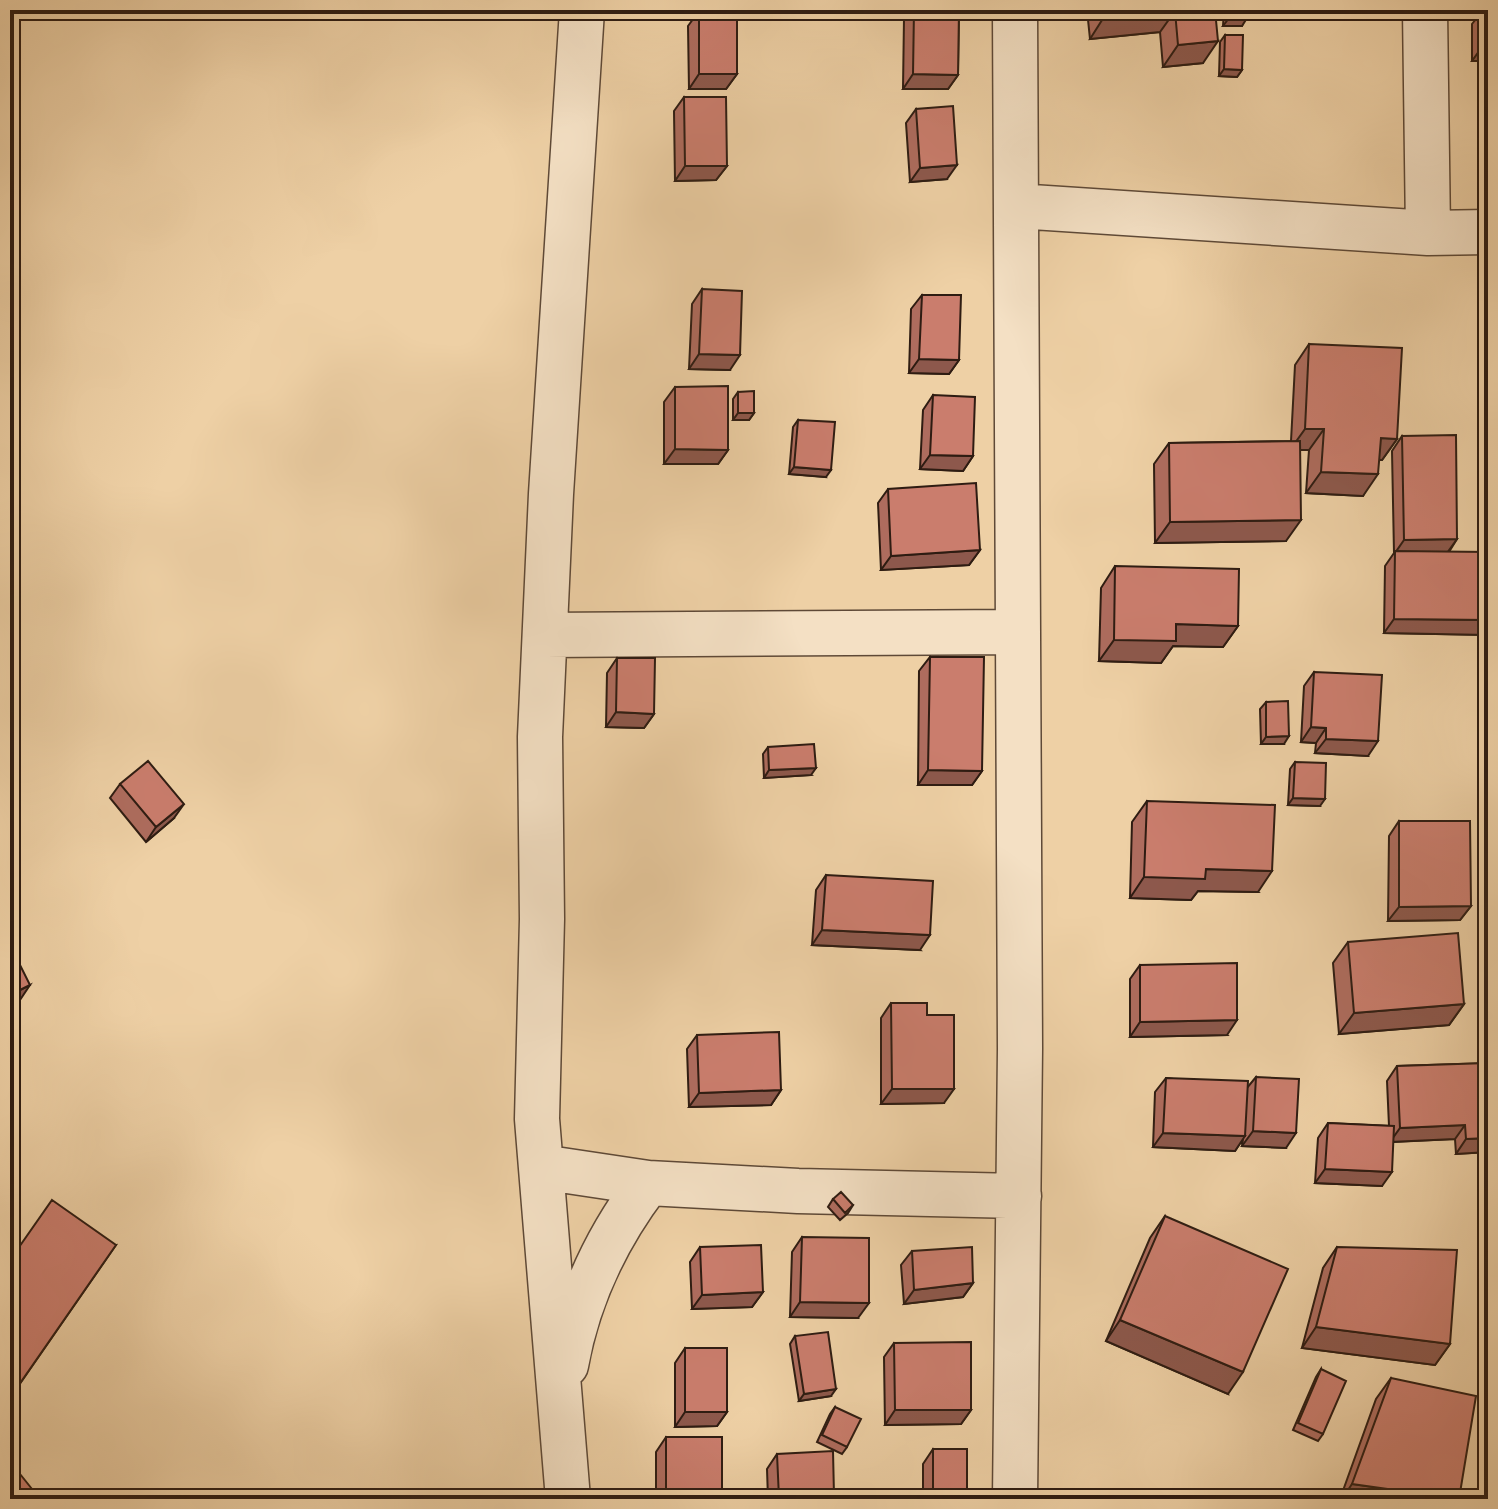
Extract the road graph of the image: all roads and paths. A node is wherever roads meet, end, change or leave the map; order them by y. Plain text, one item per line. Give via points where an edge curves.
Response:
1 (582, 10) edge
2 (1015, 10) edge
3 (1425, 10) edge
4 (1016, 206) junction
5 (1488, 232) edge
6 (1428, 233) junction
7 (1018, 632) junction
8 (545, 635) junction
9 (541, 1167) junction
10 (648, 1183) junction
11 (1019, 1196) junction
12 (560, 1413) junction
13 (568, 1499) edge
14 (1015, 1499) edge

1 - 8 street
2 - 4 street
3 - 6 street
4 - 6 street
4 - 7 street
5 - 6 street
7 - 8 street
7 - 11 street
8 - 9 street via 537,1119
9 - 10 street
9 - 12 street
10 - 11 street
10 - 12 street via 622,1217 585,1295
11 - 14 street
12 - 13 street

